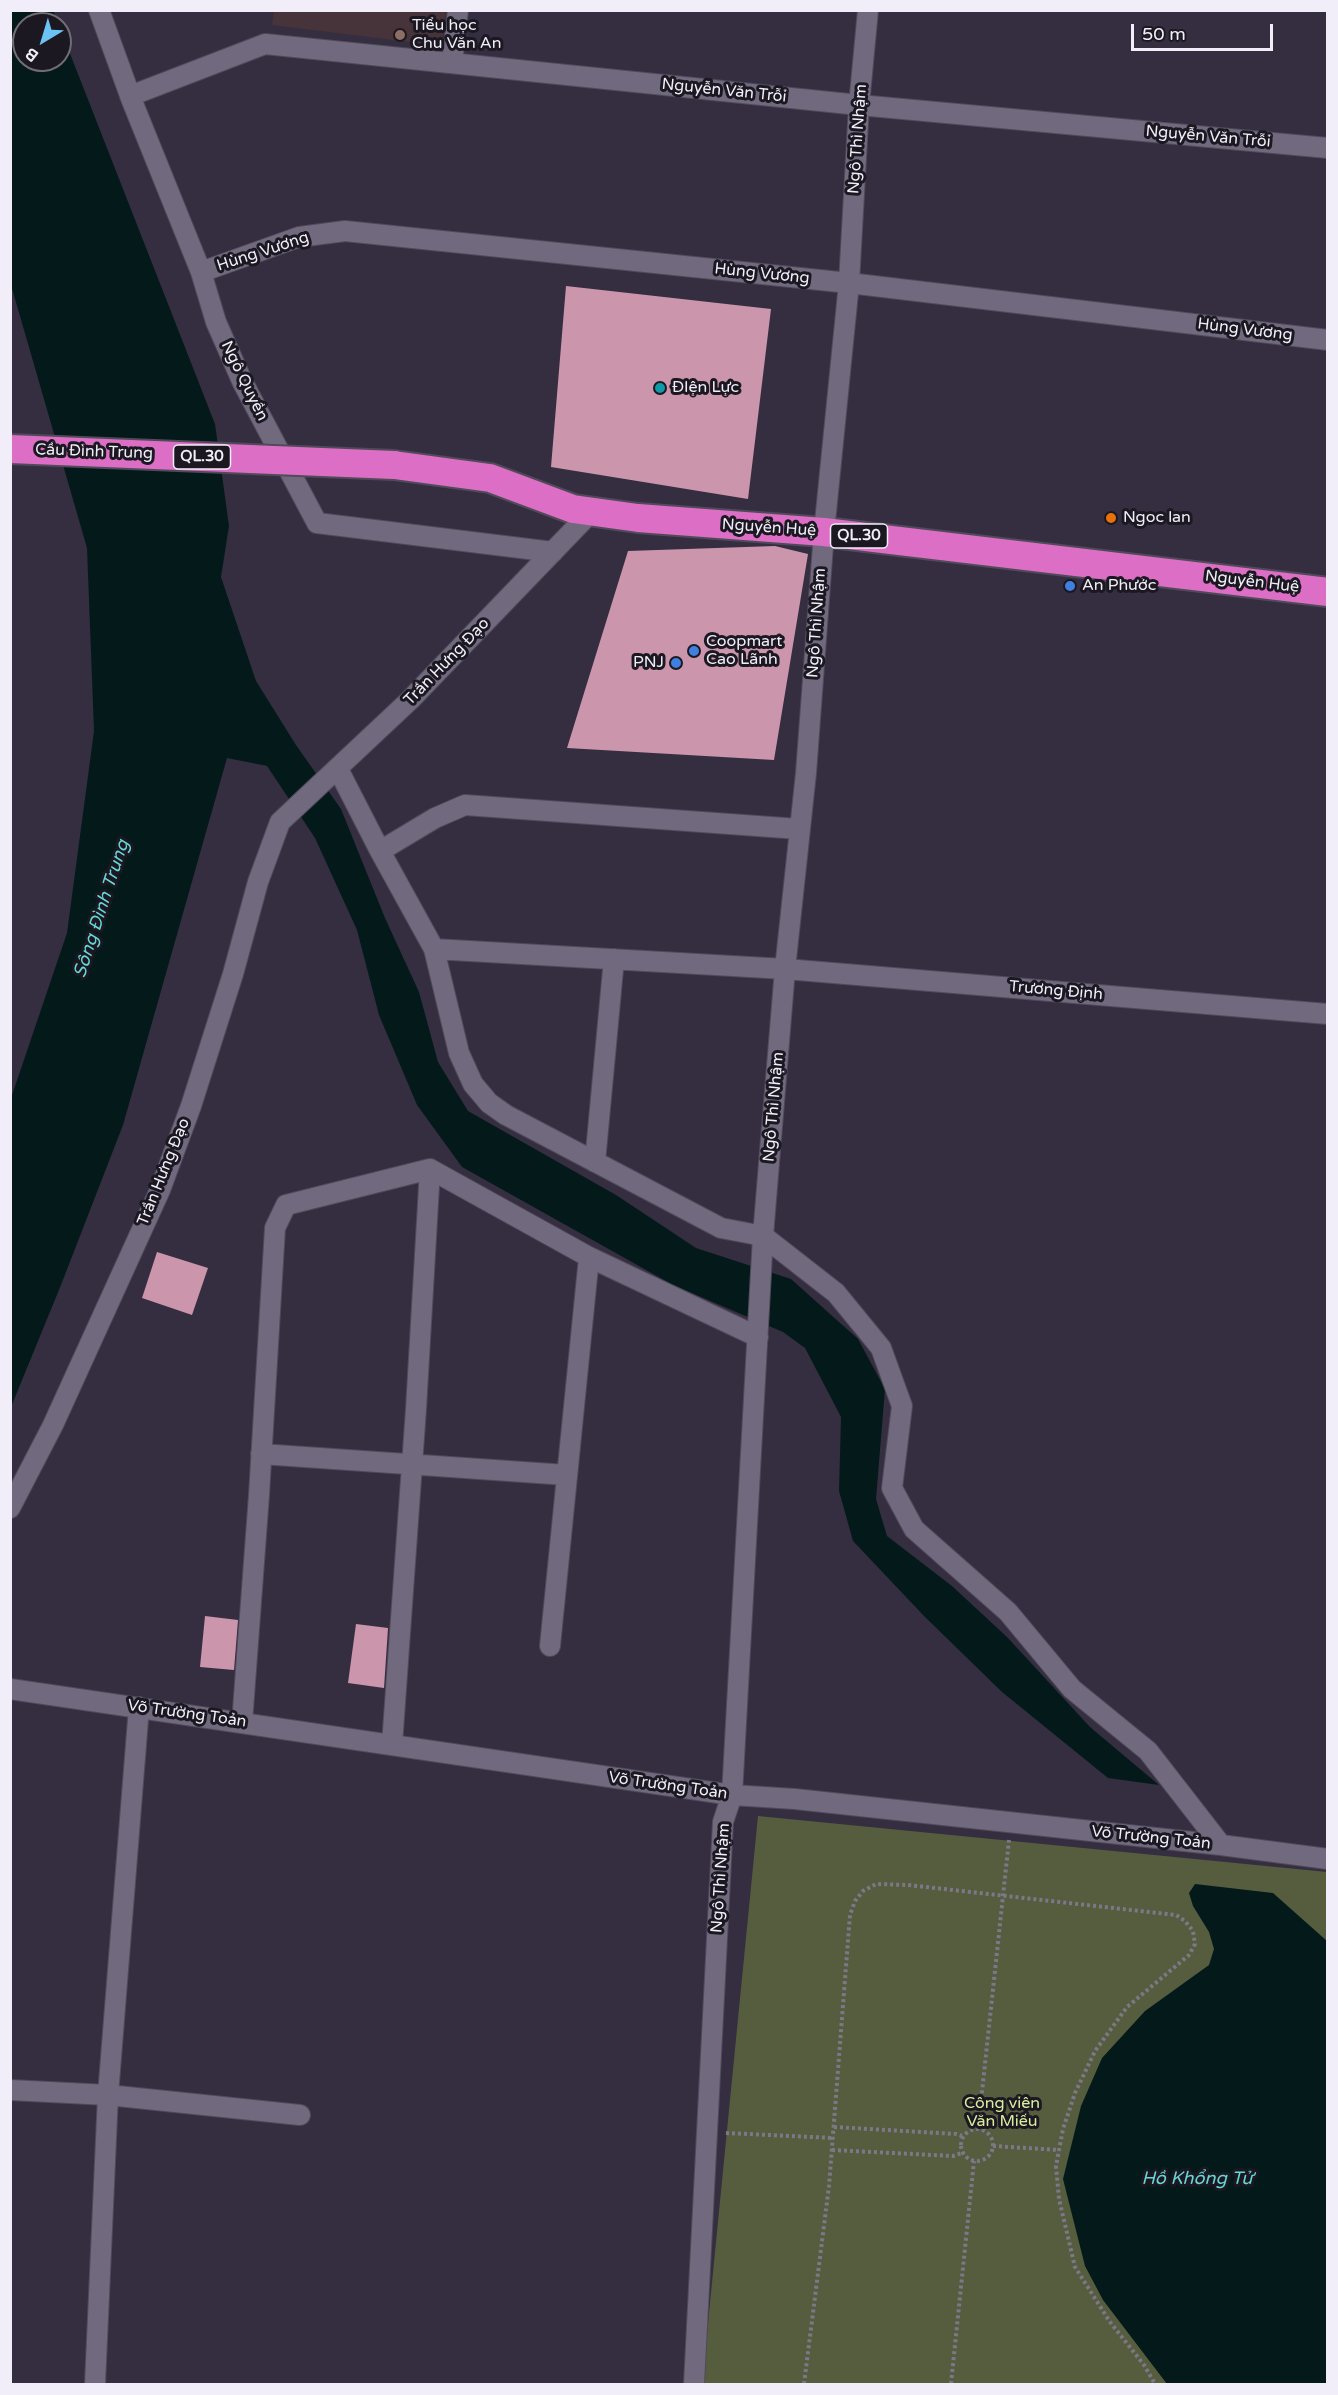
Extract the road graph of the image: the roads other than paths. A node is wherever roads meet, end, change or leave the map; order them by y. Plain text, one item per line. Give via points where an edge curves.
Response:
1 (99, 10) edge
2 (458, 10) edge
3 (868, 10) edge
4 (453, 63) junction
5 (130, 96) junction
6 (859, 105) junction
7 (1328, 148) edge
8 (201, 272) junction
9 (849, 283) junction
10 (1328, 340) edge
11 (10, 449) edge
12 (394, 465) joint
13 (592, 511) junction
14 (824, 532) junction
15 (553, 552) junction
16 (1328, 592) edge
17 (338, 769) junction
18 (799, 829) junction
19 (380, 851) junction
20 (434, 949) junction
21 (614, 959) junction
22 (785, 969) junction
23 (1328, 1014) edge
24 (595, 1162) junction
25 (430, 1169) junction
26 (763, 1236) junction
27 (589, 1257) junction
28 (758, 1337) junction
29 (261, 1454) junction
30 (412, 1464) junction
31 (567, 1475) junction
32 (10, 1508) edge
33 (550, 1646) dead end
34 (10, 1689) edge
35 (139, 1707) junction
36 (242, 1722) junction
37 (392, 1745) junction
38 (732, 1795) junction
39 (1221, 1845) junction
40 (1327, 1856) edge
41 (10, 2090) edge
42 (108, 2095) junction
43 (300, 2115) dead end
44 (95, 2385) edge
45 (694, 2385) edge

1 - 5 street, Ngô Quyền
2 - 4 street
3 - 6 street, Ngô Thì Nhậm
4 - 5 street, Nguyễn Văn Trỗi via 265,44
4 - 6 street, Nguyễn Văn Trỗi
5 - 8 street, Ngô Quyền
6 - 7 street, Nguyễn Văn Trỗi
6 - 9 street, Ngô Thì Nhậm
8 - 9 street, Hùng Vương via 299,237 345,231
8 - 15 street, Ngô Quyền via 216,322 242,381 317,523
9 - 10 street, Hùng Vương
9 - 14 street, Ngô Thì Nhậm
11 - 12 highway, Cầu Đình Trung / QL.30, bridge
12 - 13 highway, Nguyễn Huệ / QL.30 via 490,478
13 - 14 highway, Nguyễn Huệ / QL.30
13 - 15 street, Trần Hưng Đạo
14 - 16 highway, Nguyễn Huệ / QL.30
14 - 18 street, Ngô Thì Nhậm
15 - 17 street, Trần Hưng Đạo
17 - 19 street
17 - 32 street, Trần Hưng Đạo via 280,822 160,1190 53,1425
18 - 19 street via 465,805
18 - 22 street, Ngô Thì Nhậm
19 - 20 street
20 - 21 street, Trương Định
20 - 24 street via 459,1053 473,1084 506,1115
21 - 22 street, Trương Định
21 - 24 street
22 - 23 street, Trương Định
22 - 26 street, Ngô Thì Nhậm
24 - 26 street via 722,1228
25 - 27 street
25 - 29 street via 286,1205 275,1228
25 - 30 street
26 - 28 street, Ngô Thì Nhậm
26 - 39 street via 836,1293 881,1348 902,1406 892,1488 914,1529 1008,1612 1072,1689 1148,1751
27 - 28 street
27 - 31 street
28 - 38 street, Ngô Thì Nhậm
29 - 30 street
29 - 36 street
30 - 31 street
30 - 37 street
31 - 33 street
34 - 35 street, Võ Trường Toản
35 - 36 street, Võ Trường Toản
35 - 42 street
36 - 37 street, Võ Trường Toản
37 - 38 street, Võ Trường Toản
38 - 39 street, Võ Trường Toản
38 - 45 street, Ngô Thì Nhậm via 723,1822
39 - 40 street, Võ Trường Toản
41 - 42 street
42 - 43 street
42 - 44 street

